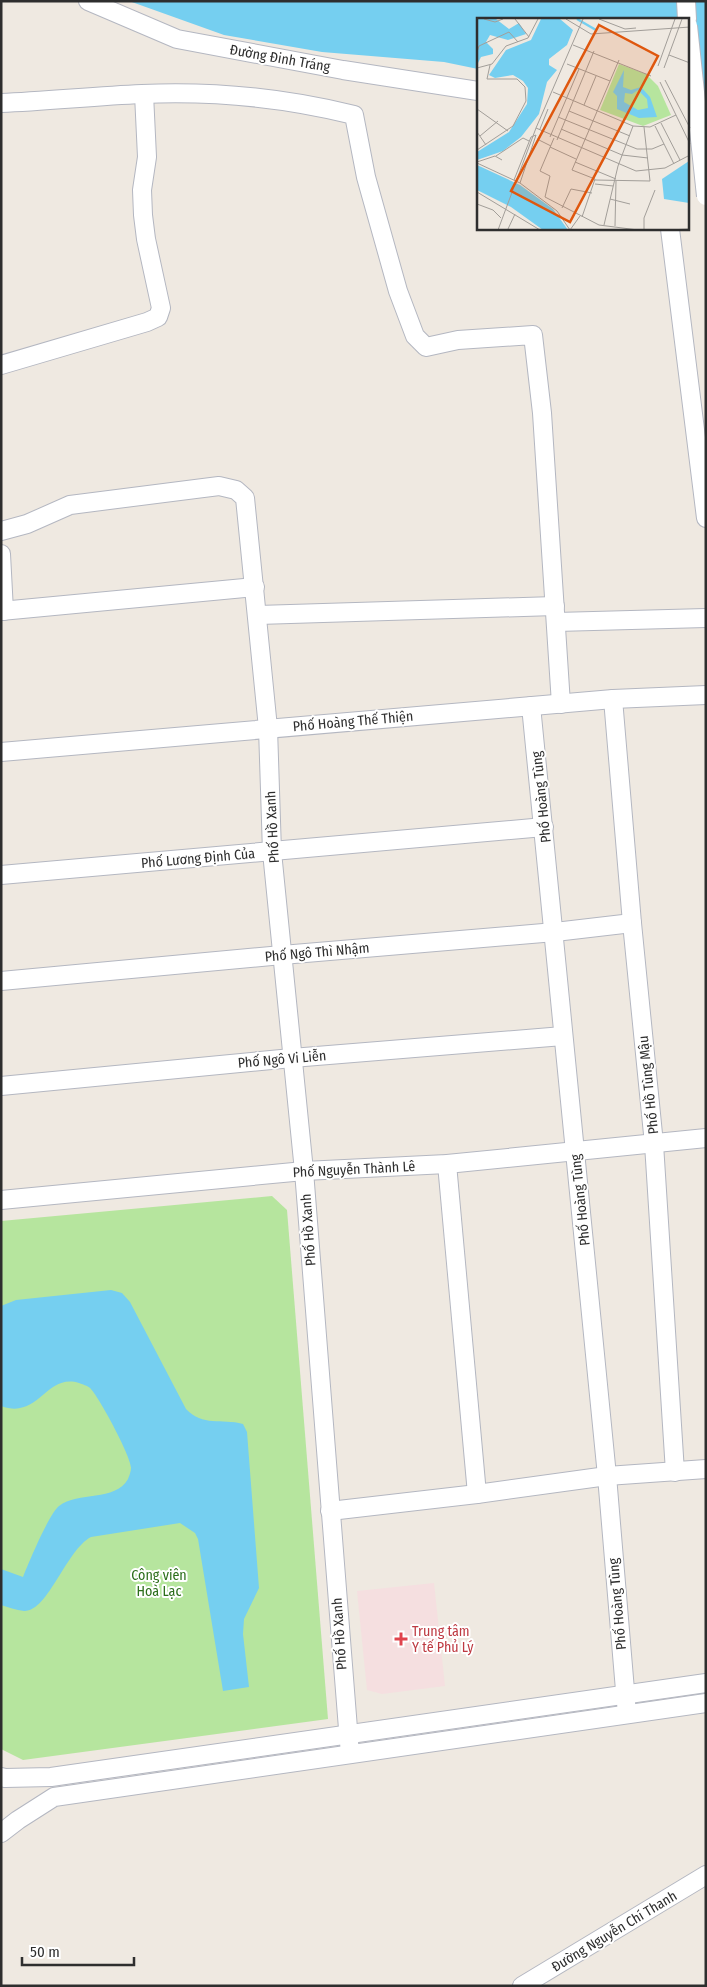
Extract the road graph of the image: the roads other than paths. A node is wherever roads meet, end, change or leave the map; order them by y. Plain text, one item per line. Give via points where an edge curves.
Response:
1 (88, 1) edge
2 (686, 1) edge
3 (688, 18) edge
4 (690, 45) edge
5 (477, 91) edge
6 (144, 94) junction
7 (1, 103) edge
8 (706, 116) edge
9 (690, 119) edge
10 (706, 196) edge
11 (670, 230) edge
12 (1, 365) edge
13 (706, 518) edge
14 (1, 531) edge
15 (1, 554) edge
16 (255, 587) junction
17 (3, 611) edge
18 (555, 614) junction
19 (258, 615) junction
20 (706, 618) edge
21 (706, 695) edge
22 (613, 699) junction
23 (561, 704) junction
24 (531, 706) junction
25 (268, 728) junction
26 (1, 752) edge
27 (544, 827) junction
28 (272, 852) junction
29 (1, 875) edge
30 (632, 923) junction
31 (554, 932) junction
32 (282, 955) junction
33 (1, 981) edge
34 (564, 1036) junction
35 (292, 1058) junction
36 (1, 1086) edge
37 (706, 1138) edge
38 (654, 1144) junction
39 (575, 1150) junction
40 (448, 1164) junction
41 (304, 1171) junction
42 (1, 1200) edge
43 (706, 1469) edge
44 (675, 1472) junction
45 (607, 1476) junction
46 (477, 1494) junction
47 (330, 1511) junction
48 (706, 1683) edge
49 (624, 1695) junction
50 (706, 1703) edge
51 (627, 1714) junction
52 (347, 1734) junction
53 (350, 1754) junction
54 (1, 1777) edge
55 (1, 1833) edge
56 (706, 1876) edge
57 (522, 1986) edge

1 - 5 street, Đường Đinh Tráng via 176,39
2 - 3 street
4 - 10 street, bridge
6 - 7 street
6 - 12 street via 147,156 142,190 143,215 161,308 158,317
6 - 18 street via 240,96 354,115 366,177 398,290 415,336 426,346 458,340 533,335 542,413
8 - 9 street
11 - 13 street
14 - 16 street, Phố Hồ Xanh via 27,524 70,505 219,486 236,490 245,498
15 - 17 street
16 - 17 street
16 - 19 street, Phố Hồ Xanh
18 - 19 street
18 - 20 street
18 - 23 street
19 - 25 street, Phố Hồ Xanh
21 - 22 street, Phố Hoàng Thế Thiện
22 - 23 street, Phố Hoàng Thế Thiện
22 - 30 street, Phố Hồ Tùng Mậu
23 - 24 street, Phố Hoàng Thế Thiện
24 - 25 street, Phố Hoàng Thế Thiện
24 - 27 street, Phố Hoàng Tùng
25 - 26 street, Phố Hoàng Thế Thiện
25 - 28 street, Phố Hồ Xanh
27 - 28 street, Phố Lương Định Của
27 - 31 street, Phố Hoàng Tùng
28 - 29 street, Phố Lương Định Của
28 - 32 street, Phố Hồ Xanh
30 - 31 street, Phố Ngô Thì Nhậm
30 - 38 street, Phố Hồ Tùng Mậu
31 - 32 street, Phố Ngô Thì Nhậm
31 - 34 street, Phố Hoàng Tùng
32 - 33 street, Phố Ngô Thì Nhậm
32 - 35 street, Phố Hồ Xanh
34 - 35 street, Phố Ngô Vi Liễn
34 - 39 street, Phố Hoàng Tùng
35 - 36 street, Phố Ngô Vi Liễn
35 - 41 street, Phố Hồ Xanh
37 - 38 street, Phố Nguyễn Thành Lê
38 - 39 street, Phố Nguyễn Thành Lê
38 - 44 street, Phố Hồ Tùng Mậu
39 - 40 street, Phố Nguyễn Thành Lê
39 - 45 street, Phố Hoàng Tùng
40 - 41 street, Phố Nguyễn Thành Lê
40 - 46 street
41 - 42 street, Phố Nguyễn Thành Lê
41 - 47 street, Phố Hồ Xanh
43 - 44 street
44 - 45 street
45 - 46 street
45 - 49 street, Phố Hoàng Tùng
46 - 47 street
47 - 52 street, Phố Hồ Xanh
48 - 49 street
49 - 51 street, Phố Hoàng Tùng
49 - 52 street
50 - 51 street
51 - 53 street
52 - 53 street, Phố Hồ Xanh
52 - 54 street via 51,1777
53 - 55 street via 54,1797
56 - 57 street, Đường Nguyễn Chí Thanh

